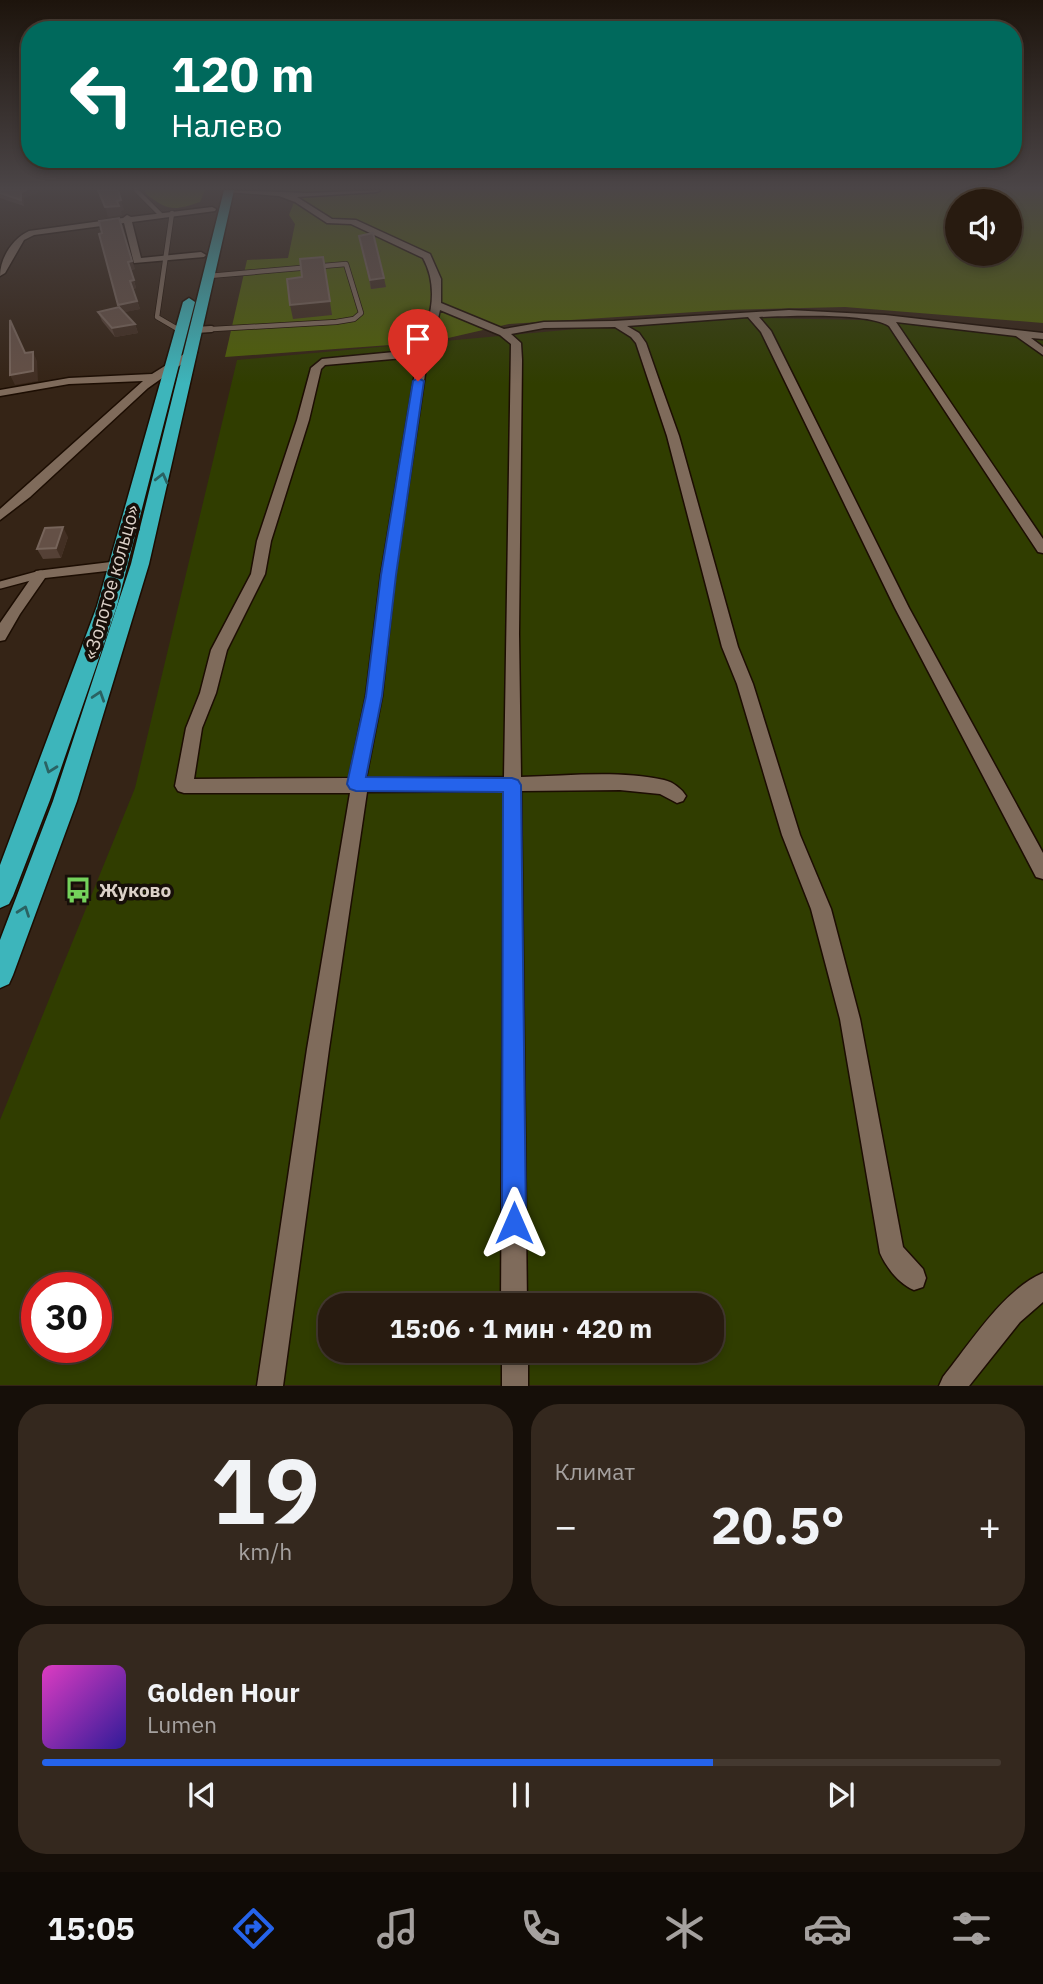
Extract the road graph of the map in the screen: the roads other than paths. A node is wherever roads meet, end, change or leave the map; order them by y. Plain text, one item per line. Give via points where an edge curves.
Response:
1 (11, 255) edge
2 (136, 255) edge
3 (166, 255) edge
4 (201, 255) joint
5 (214, 255) edge
6 (425, 255) edge
7 (165, 258) junction
8 (0, 273) edge
9 (209, 276) junction
10 (435, 304) junction
11 (751, 314) junction
12 (884, 318) junction
13 (617, 324) junction
14 (189, 330) junction
15 (504, 333) junction
16 (1017, 333) junction
17 (1043, 336) edge
18 (1043, 352) edge
19 (419, 354) junction
20 (183, 356) junction
21 (155, 377) junction
22 (0, 393) edge
23 (0, 516) edge
24 (1043, 549) edge
25 (119, 566) junction
26 (41, 574) junction
27 (0, 585) edge
28 (0, 636) edge
29 (356, 784) junction
30 (512, 785) junction
31 (677, 796) dead end
32 (1043, 871) edge
33 (0, 896) edge
34 (0, 975) edge
35 (914, 1278) dead end
36 (1043, 1285) edge
37 (514, 1293) edge
38 (515, 1363) edge
39 (270, 1385) edge
40 (515, 1385) edge
41 (952, 1385) edge

1 - 8 street
2 - 7 street via 137,261
3 - 7 lane
4 - 7 street
4 - 14 highway, «Золотое кольцо»
5 - 9 highway, «Золотое кольцо»
6 - 10 street via 435,266
7 - 14 lane via 157,317
9 - 14 highway, «Золотое кольцо»
9 - 14 lane via 346,264 361,313 336,322
10 - 15 street
10 - 19 street via 433,323
11 - 12 street
11 - 13 street
11 - 32 street via 766,331 920,643
12 - 16 street
12 - 24 street via 903,338
13 - 15 street
13 - 35 street via 641,343 655,383 730,647 791,835 821,909 850,1019 892,1253
14 - 20 highway, «Золотое кольцо»
15 - 30 street via 516,343 517,359
16 - 17 street
16 - 18 street
19 - 29 street via 422,361 374,696
19 - 29 street via 322,362 316,368 258,574 219,650 194,728 184,786
20 - 21 street
20 - 25 highway, «Золотое кольцо»
34 -> 20 highway, «Золотое кольцо» via 65,801 128,605
21 - 22 street via 69,381
21 - 23 street
25 - 26 street
25 -> 33 highway, «Золотое кольцо»
26 - 27 lane
26 - 28 street
29 - 30 street
29 - 39 street via 359,793
30 - 31 street via 620,783 664,787
30 - 37 street
36 - 41 street via 1011,1313
38 - 40 street

